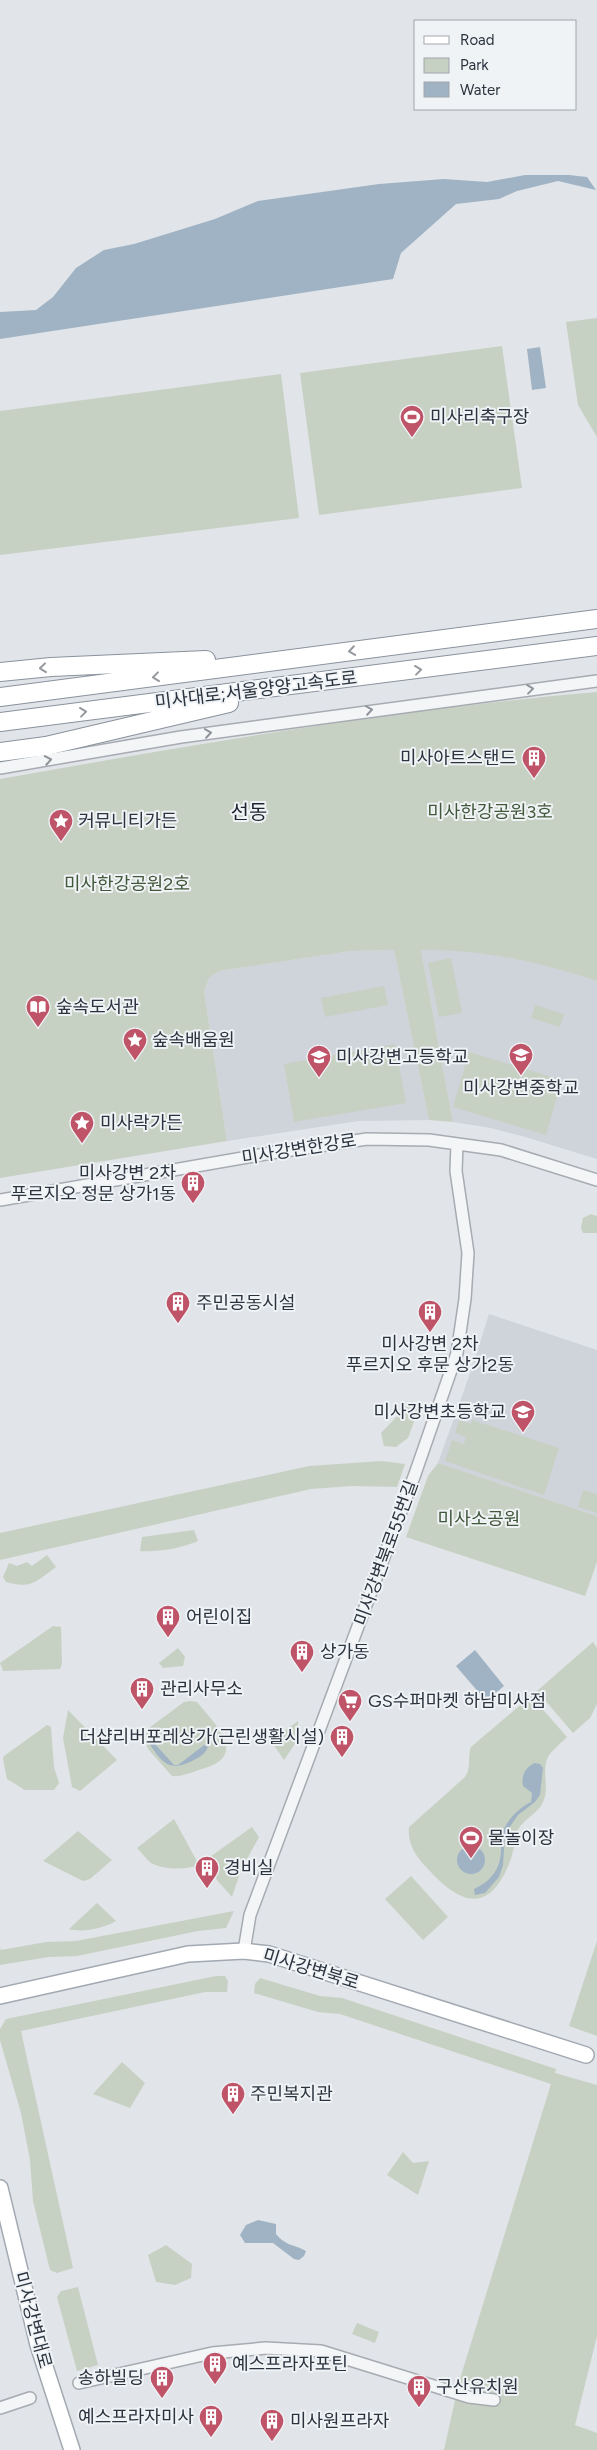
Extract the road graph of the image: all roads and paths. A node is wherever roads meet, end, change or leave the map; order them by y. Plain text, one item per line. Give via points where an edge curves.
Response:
1 (597, 614) edge
2 (597, 620) edge
3 (504, 630) junction
4 (597, 646) edge
5 (597, 651) edge
6 (302, 658) junction
7 (511, 658) junction
8 (0, 672) edge
9 (597, 681) edge
10 (301, 685) junction
11 (0, 697) edge
12 (0, 722) edge
13 (0, 752) edge
14 (0, 768) edge
15 (457, 1144) junction
16 (597, 1180) edge
17 (0, 1200) edge
18 (244, 1951) junction
19 (0, 1996) edge
20 (586, 2055) dead end
21 (0, 2188) edge
22 (80, 2382) dead end
23 (30, 2398) dead end
24 (494, 2400) dead end
25 (0, 2408) edge
26 (72, 2450) edge

1 - 3 highway
2 - 3 highway
3 -> 6 highway, 미사대로;서울양양고속도로
4 - 7 highway
5 - 7 highway
6 -> 8 highway via 61,666
6 -> 11 highway, 미사대로;서울양양고속도로
10 -> 7 highway, 미사대로;서울양양고속도로
14 -> 9 street via 181,737
12 -> 10 highway, 미사대로;서울양양고속도로
10 - 13 highway via 142,725 46,746
15 - 16 street, 미사강변한강로 via 501,1150
15 - 17 street, 미사강변한강로 via 391,1139 334,1143
15 - 18 street, 미사강변북로55번길 via 456,1171 468,1253 457,1354 250,1915
18 - 19 main road, 미사강변북로 via 188,1954
18 - 20 main road, 미사강변북로 via 269,1954
21 - 26 main road, 미사강변대로 via 38,2345
22 - 24 street via 212,2353 266,2348 322,2350 469,2396
23 - 25 street

